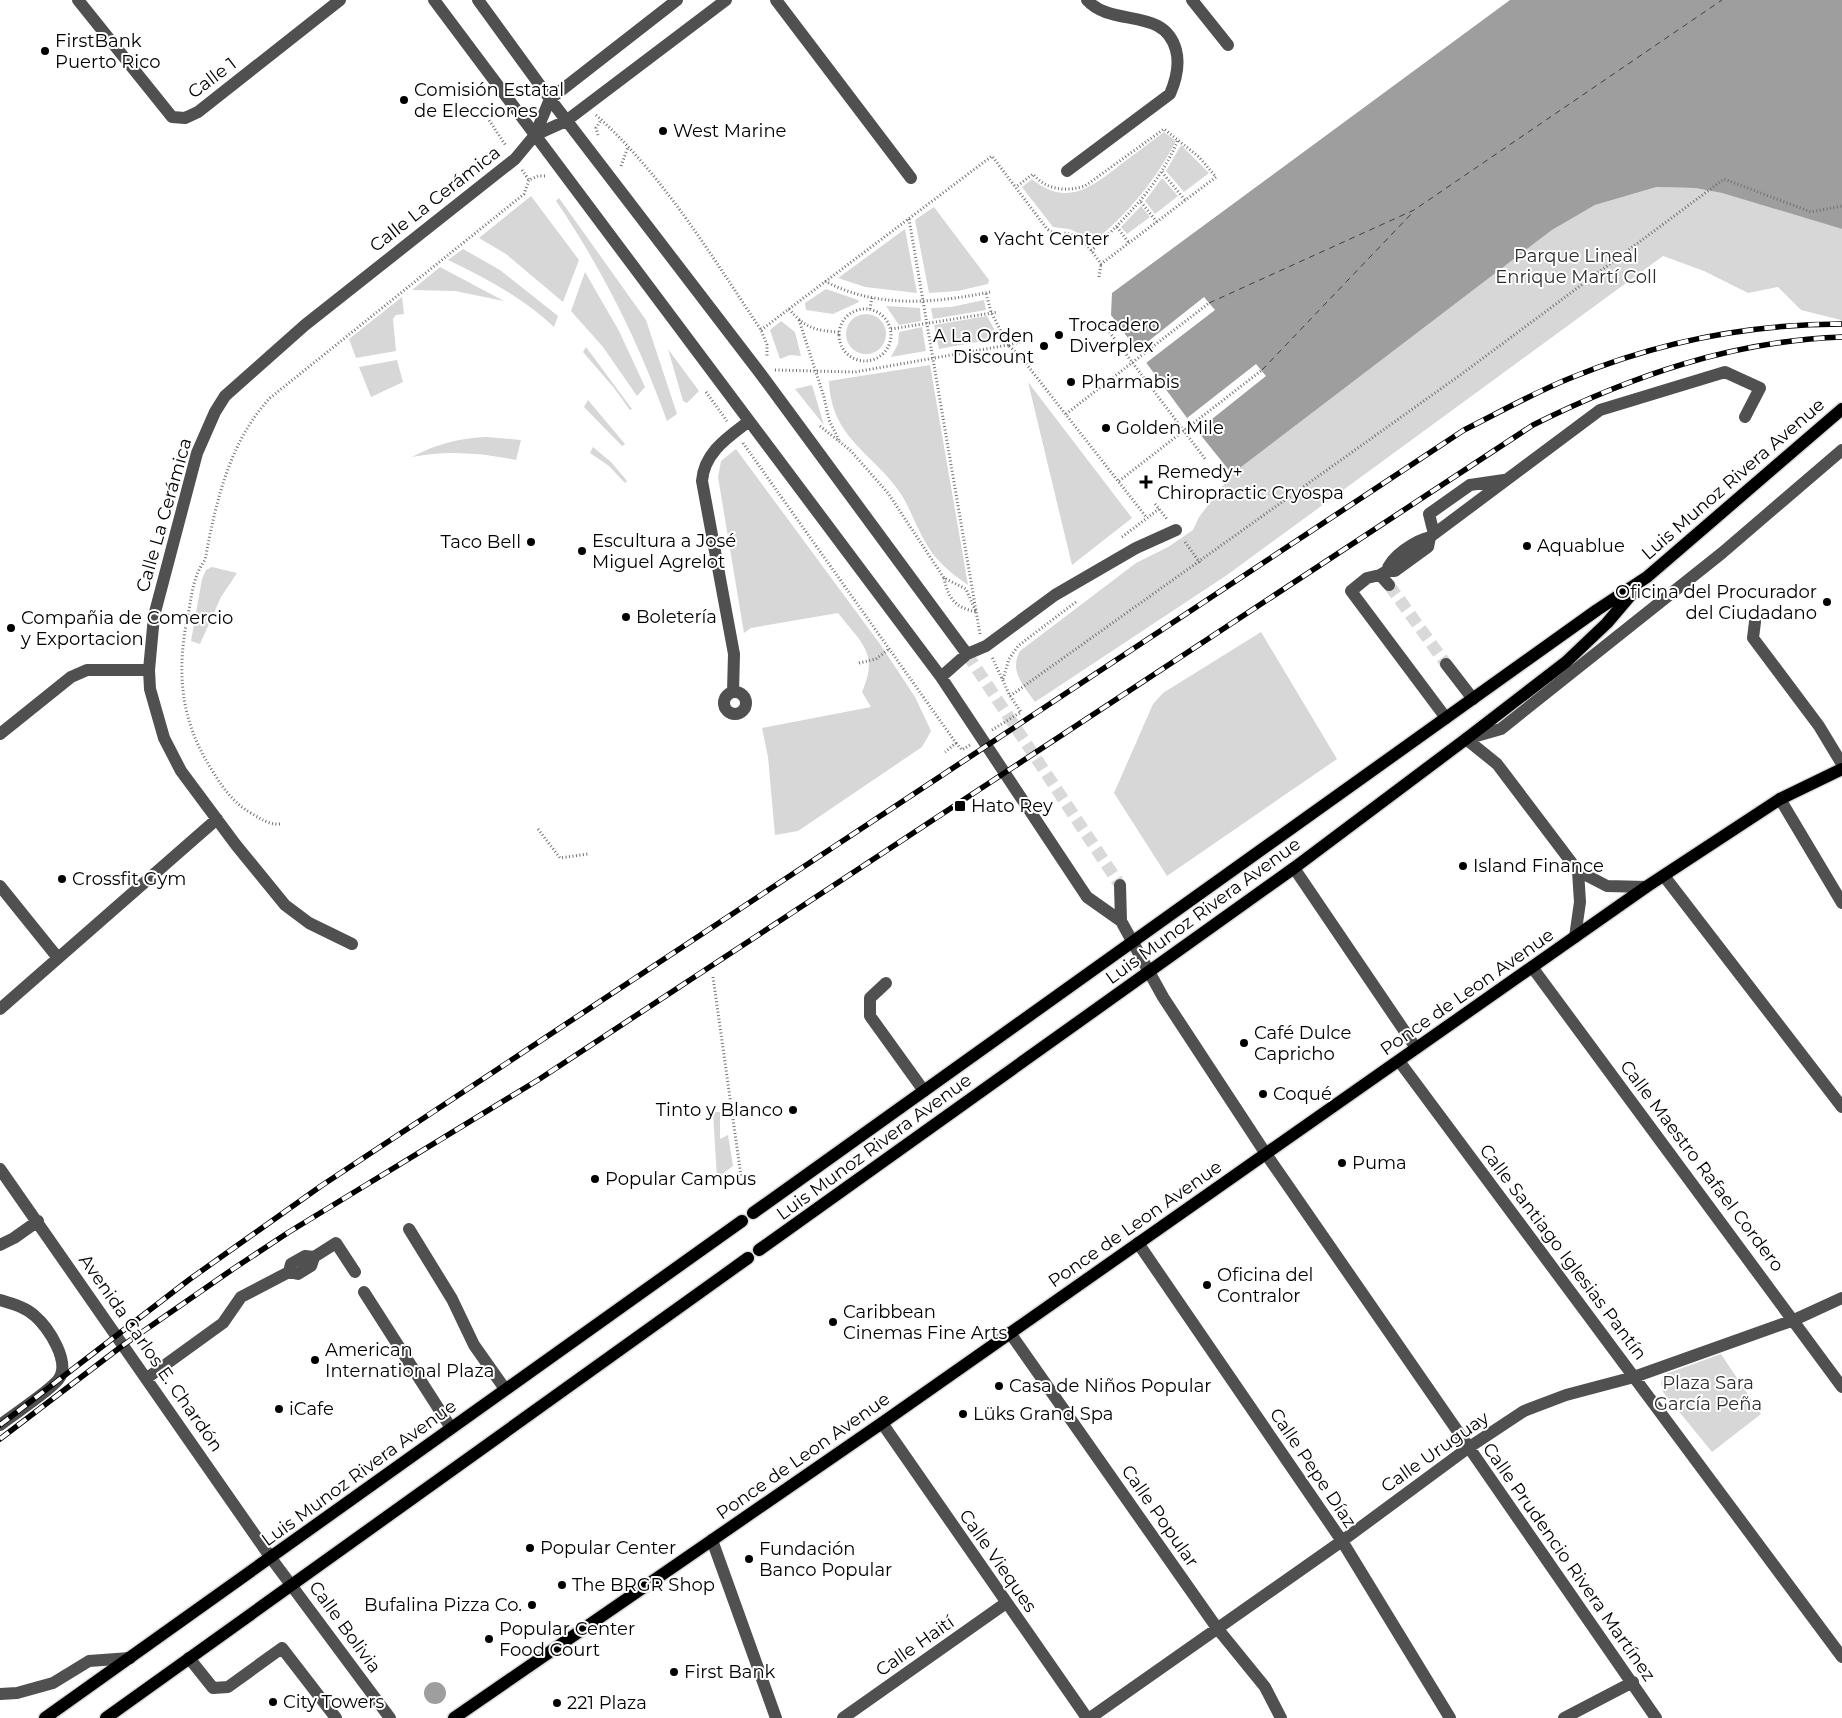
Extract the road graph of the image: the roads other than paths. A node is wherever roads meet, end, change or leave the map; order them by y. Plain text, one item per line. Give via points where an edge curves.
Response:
1 (78, 0) edge
2 (340, 0) edge
3 (434, 0) edge
4 (478, 0) edge
5 (677, 0) edge
6 (726, 0) edge
7 (776, 0) edge
8 (1087, 0) edge
9 (1192, 0) edge
10 (1228, 44) dead end
11 (550, 99) junction
12 (566, 121) junction
13 (535, 135) junction
14 (1067, 171) dead end
15 (911, 178) dead end
16 (1842, 409) edge
17 (1745, 417) dead end
18 (748, 422) junction
19 (1842, 450) edge
20 (1508, 479) junction
21 (1178, 534) road end
22 (1432, 535) junction
23 (1385, 576) junction
24 (1647, 577) junction
25 (1755, 622) dead end
26 (967, 654) junction
27 (1446, 664) tunnel mouth
28 (149, 670) junction
29 (941, 677) junction
30 (733, 692) dead end
31 (1473, 700) junction
32 (1446, 718) junction
33 (0, 734) edge
34 (1466, 739) junction
35 (1842, 764) edge
36 (1842, 769) edge
37 (1780, 799) junction
38 (217, 819) junction
39 (1294, 868) junction
40 (1578, 871) junction
41 (1664, 876) junction
42 (1120, 885) tunnel mouth
43 (0, 886) edge
44 (1646, 887) junction
45 (1842, 903) edge
46 (1121, 921) junction
47 (1574, 937) junction
48 (1132, 943) junction
49 (352, 944) dead end
50 (58, 958) junction
51 (1532, 967) junction
52 (1148, 972) junction
53 (886, 983) dead end
54 (0, 1009) edge
55 (1416, 1048) junction
56 (1399, 1061) junction
57 (924, 1091) junction
58 (1842, 1107) edge
59 (1266, 1154) junction
60 (0, 1169) edge
61 (754, 1213) dead end
62 (38, 1221) junction
63 (742, 1221) dead end
64 (409, 1228) dead end
65 (1138, 1243) junction
66 (0, 1245) edge
67 (759, 1250) dead end
68 (748, 1258) dead end
69 (355, 1272) dead end
70 (364, 1292) dead end
71 (1842, 1298) edge
72 (0, 1300) edge
73 (1794, 1320) junction
74 (1010, 1333) junction
75 (1634, 1377) junction
76 (147, 1378) junction
77 (1842, 1387) edge
78 (505, 1390) junction
79 (882, 1423) junction
80 (0, 1425) edge
81 (451, 1428) junction
82 (1468, 1448) junction
83 (712, 1540) junction
84 (1342, 1541) junction
85 (271, 1558) junction
86 (291, 1584) junction
87 (1006, 1604) junction
88 (1217, 1628) junction
89 (1842, 1657) edge
90 (130, 1658) junction
91 (189, 1658) junction
92 (1633, 1682) junction
93 (0, 1694) edge
94 (45, 1718) edge
95 (106, 1718) edge
96 (336, 1718) edge
97 (390, 1718) edge
98 (454, 1718) edge
99 (776, 1718) edge
100 (844, 1718) edge
101 (1089, 1718) edge
102 (1281, 1718) edge
103 (1450, 1718) edge
104 (1564, 1718) edge
105 (1656, 1718) edge

1 - 2 street, Calle 1 via 172,117 185,118 198,112
3 - 13 street
4 - 11 street
5 - 11 street
6 - 12 street
7 - 15 street
8 - 14 street via 1112,15 1161,26 1174,45 1178,64 1170,94
9 - 10 street
11 - 12 street
11 - 13 street
12 - 13 street
12 - 26 street via 760,373
13 - 18 street
13 - 28 street, Calle La Cerámica via 515,159 304,325 225,396 197,453 154,616
16 - 24 main road, Luis Munoz Rivera Avenue
17 - 20 street via 1760,388 1725,372 1600,410
18 - 29 street
18 - 30 street via 710,455 702,481 734,654
19 - 34 street via 1722,552 1501,729
20 - 22 street
20 - 22 street via 1470,485 1429,514
21 - 26 street via 1136,548 1055,595 986,646
22 - 23 street via 1428,547
22 - 23 street via 1389,564
23 - 32 street via 1367,578 1351,591
24 - 31 main road, Luis Munoz Rivera Avenue
24 - 34 main road, Luis Munoz Rivera Avenue via 1566,662
25 - 35 street via 1753,638 1819,726
26 - 29 street
27 - 31 street
28 - 33 street via 87,670 71,677
28 - 38 street, Calle La Cerámica via 150,689 164,738 181,771
29 - 46 street via 1087,897
31 - 32 main road, Luis Munoz Rivera Avenue
32 - 48 main road, Luis Munoz Rivera Avenue
34 - 39 main road, Luis Munoz Rivera Avenue
34 - 40 street via 1497,764
36 - 37 main road, Ponce de Leon Avenue
37 - 41 main road, Ponce de Leon Avenue
37 - 45 street
38 - 49 street, Calle La Cerámica via 286,905 309,923
38 - 50 street
39 - 52 main road, Luis Munoz Rivera Avenue
39 - 55 street
40 - 44 street via 1607,886
40 - 47 street via 1580,902
41 - 44 main road, Ponce de Leon Avenue
41 - 58 street
42 - 46 street
43 - 50 street
44 - 47 main road, Ponce de Leon Avenue
46 - 48 street, Calle Prudencio Rivera Martínez
47 - 51 main road, Ponce de Leon Avenue
48 - 52 street, Calle Prudencio Rivera Martínez
48 - 57 main road, Luis Munoz Rivera Avenue
50 - 54 street
51 - 55 main road, Ponce de Leon Avenue
51 - 73 street, Calle Maestro Rafael Cordero
52 - 59 street, Calle Prudencio Rivera Martínez
52 - 67 main road, Luis Munoz Rivera Avenue
53 - 57 street via 870,998 870,1016
55 - 56 main road, Ponce de Leon Avenue
56 - 59 main road, Ponce de Leon Avenue
56 - 75 street, Calle Santiago Iglesias Pantín
57 - 61 main road, Luis Munoz Rivera Avenue
59 - 65 main road, Ponce de Leon Avenue
59 - 82 street, Calle Prudencio Rivera Martínez
60 - 62 street, Avenida Carlos E. Chardón
62 - 66 street
62 - 76 street, Avenida Carlos E. Chardón
63 - 78 main road, Luis Munoz Rivera Avenue
64 - 78 street via 452,1299 474,1345
65 - 74 main road, Ponce de Leon Avenue
65 - 84 street, Calle Pepe Díaz
68 - 86 main road
69 - 76 street via 336,1243 314,1257 305,1256 291,1264 289,1272 242,1297 223,1323
70 - 81 street
71 - 73 street, Calle Uruguay
72 - 80 street via 34,1315 50,1334 62,1366 59,1379
73 - 75 street, Calle Uruguay
73 - 77 street, Calle Maestro Rafael Cordero
74 - 79 main road, Ponce de Leon Avenue
74 - 88 street, Calle Popular
75 - 82 street, Calle Uruguay via 1566,1395 1524,1411
75 - 89 street, Calle Santiago Iglesias Pantín
76 - 85 street, Avenida Carlos E. Chardón
78 - 81 main road, Luis Munoz Rivera Avenue
79 - 83 main road, Ponce de Leon Avenue
79 - 87 street, Calle Vieques
81 - 85 main road, Luis Munoz Rivera Avenue
82 - 84 street, Calle Uruguay
82 - 92 street, Calle Prudencio Rivera Martínez
83 - 98 main road, Ponce de Leon Avenue
83 - 99 street
84 - 88 street, Calle Uruguay
84 - 103 street, Calle Pepe Díaz
85 - 86 street, Calle Bolivia
85 - 90 main road, Luis Munoz Rivera Avenue
86 - 91 main road
86 - 97 street, Calle Bolivia
87 - 100 street, Calle Haití
87 - 101 street, Calle Vieques
88 - 101 street, Calle Uruguay
88 - 102 street, Calle Popular via 1265,1687
90 - 93 street via 89,1661 53,1683
90 - 94 main road, Luis Munoz Rivera Avenue
91 - 95 main road
91 - 96 street via 214,1688 228,1687 282,1648
92 - 104 street
92 - 105 street, Calle Prudencio Rivera Martínez

